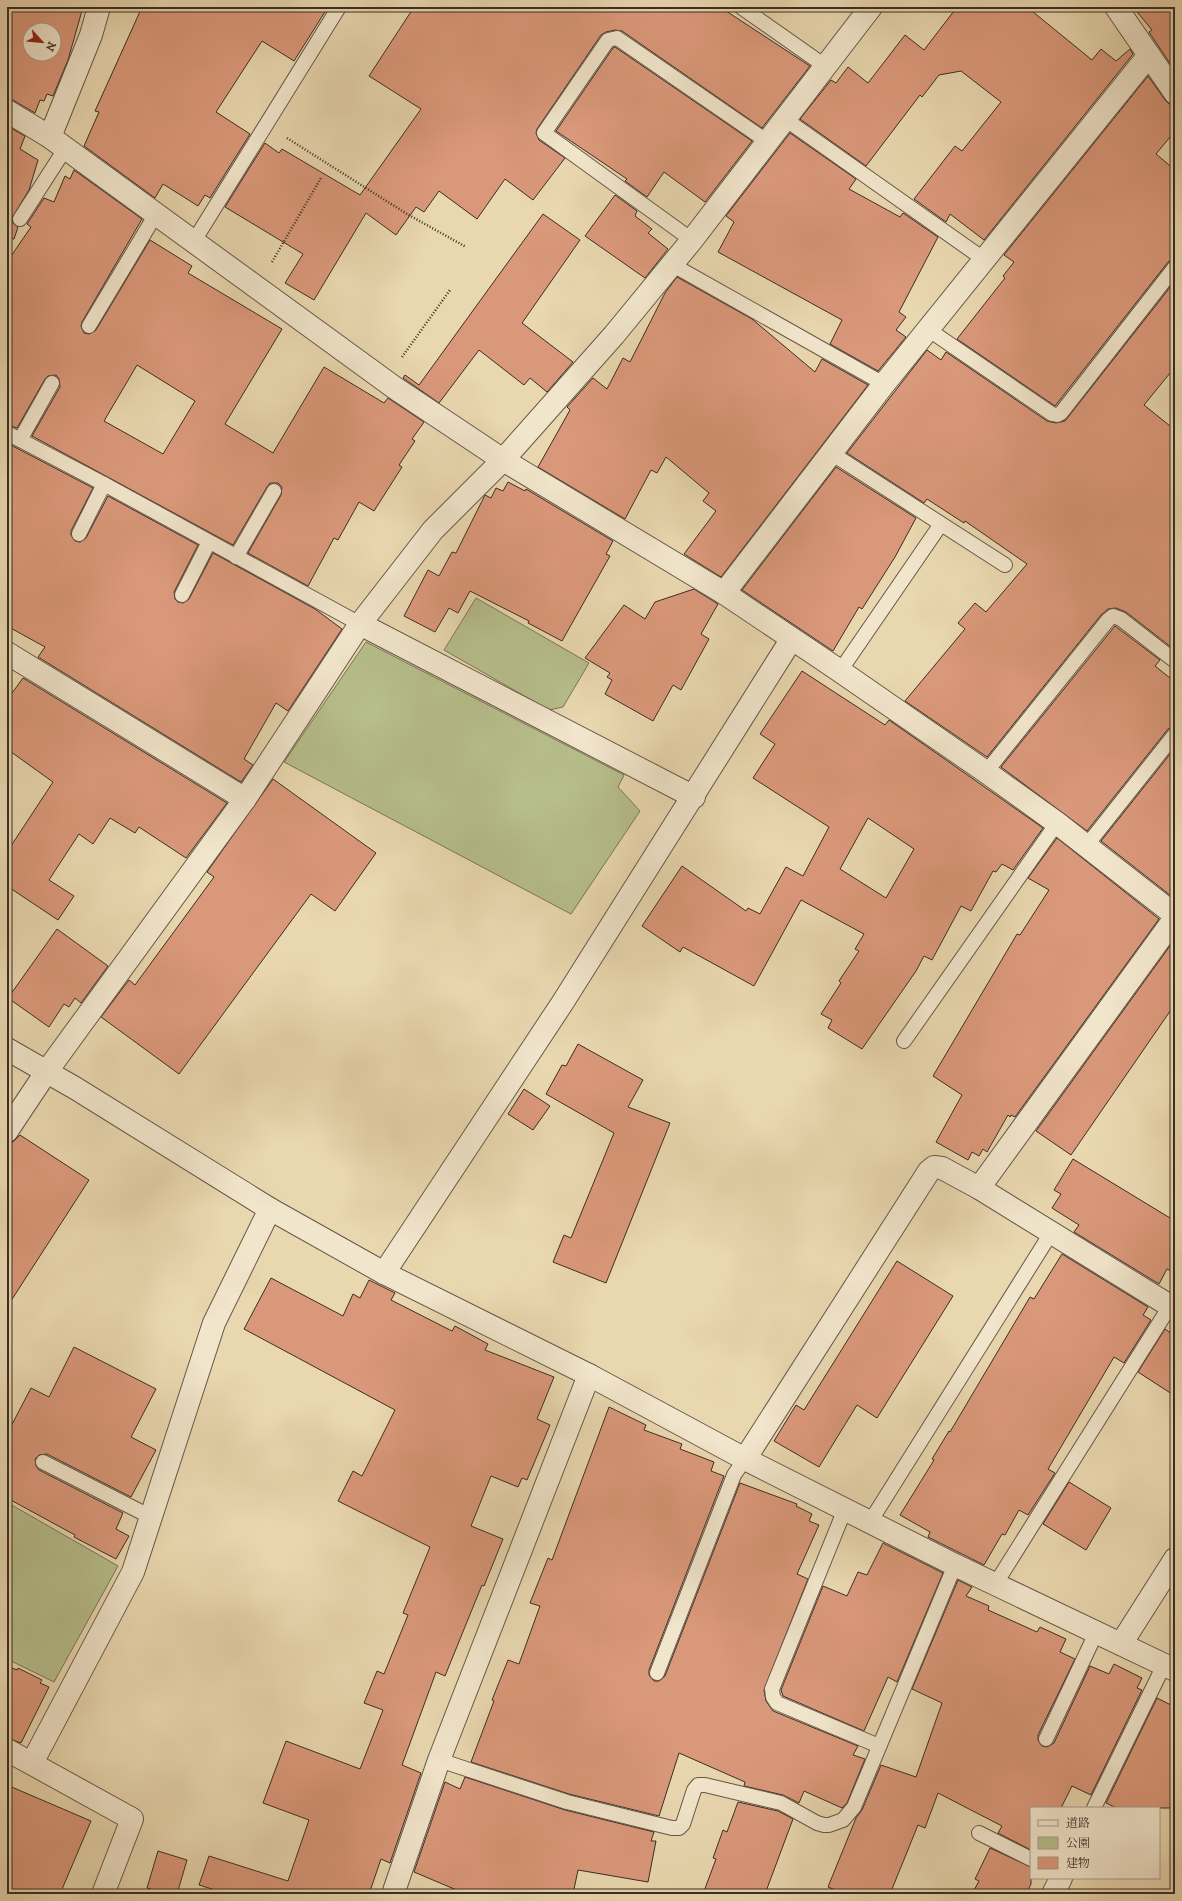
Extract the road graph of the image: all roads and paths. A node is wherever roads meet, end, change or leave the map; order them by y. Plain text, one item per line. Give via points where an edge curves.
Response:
1 (99, 7) edge
2 (339, 7) edge
3 (741, 7) edge
4 (871, 7) edge
5 (1116, 7) edge
6 (1149, 55) junction
7 (825, 66) junction
8 (1175, 93) edge
9 (7, 111) edge
10 (785, 119) junction
11 (266, 126) junction
12 (768, 142) junction
13 (58, 143) junction
14 (321, 178) dead end
15 (156, 214) junction
16 (20, 219) dead end
17 (692, 240) junction
18 (194, 242) junction
19 (466, 247) dead end
20 (985, 260) junction
21 (671, 264) junction
22 (1175, 267) edge
23 (257, 287) junction
24 (450, 290) dead end
25 (89, 326) dead end
26 (929, 330) junction
27 (385, 381) junction
28 (52, 383) dead end
29 (884, 384) junction
30 (7, 434) edge
31 (20, 440) junction
32 (831, 453) junction
33 (503, 460) junction
34 (104, 484) junction
35 (274, 492) dead end
36 (941, 524) junction
37 (79, 534) dead end
38 (209, 542) junction
39 (236, 557) junction
40 (1005, 565) dead end
41 (724, 593) junction
42 (182, 595) dead end
43 (360, 624) junction
44 (791, 640) junction
45 (7, 653) edge
46 (1175, 661) edge
47 (840, 671) junction
48 (1175, 734) edge
49 (986, 772) junction
50 (694, 797) junction
51 (245, 798) junction
52 (1057, 823) junction
53 (1087, 845) junction
54 (1175, 915) edge
55 (1175, 918) edge
56 (904, 1041) dead end
57 (7, 1049) edge
58 (46, 1071) junction
59 (7, 1131) edge
60 (979, 1188) junction
61 (270, 1209) junction
62 (1051, 1233) junction
63 (384, 1273) junction
64 (1173, 1307) edge
65 (589, 1375) junction
66 (745, 1458) junction
67 (43, 1462) dead end
68 (845, 1509) junction
69 (151, 1517) junction
70 (870, 1522) junction
71 (1175, 1559) edge
72 (955, 1565) junction
73 (996, 1583) junction
74 (1096, 1633) junction
75 (1121, 1644) junction
76 (1169, 1667) edge
77 (657, 1674) dead end
78 (1046, 1739) dead end
79 (879, 1746) junction
80 (7, 1750) edge
81 (439, 1760) junction
82 (32, 1763) junction
83 (1095, 1807) edge
84 (979, 1833) dead end
85 (1030, 1858) edge
86 (1060, 1879) edge
87 (103, 1894) edge
88 (393, 1894) edge
89 (1053, 1894) edge

1 - 13 street
2 - 11 lane
3 - 7 lane
4 - 7 street
5 - 6 street
6 - 8 street
6 - 20 street
7 - 10 street
9 - 13 street
10 - 12 street
10 - 20 lane
11 - 18 lane
11 - 19 path via 407,214
12 - 17 street
12 - 17 lane via 616,38 608,40 544,134
13 - 15 street
13 - 16 lane
14 - 23 path
15 - 18 street
15 - 25 lane
17 - 21 street
18 - 23 street
20 - 26 street
21 - 29 lane
21 - 33 street via 614,335
22 - 26 lane via 1057,415
23 - 27 street
24 - 27 path
26 - 29 street
27 - 33 street
28 - 31 lane
29 - 32 street
30 - 31 lane
31 - 34 lane
32 - 36 lane
32 - 41 street
33 - 41 street
33 - 43 street via 433,530
34 - 37 lane
34 - 38 lane
35 - 39 lane
36 - 40 lane
36 - 47 lane
38 - 39 lane
38 - 42 lane
39 - 43 lane
41 - 44 street
43 - 50 street
43 - 51 street
44 - 47 street
44 - 50 street
45 - 51 street
46 - 49 lane via 1121,618 1113,616
47 - 49 street
48 - 53 lane
49 - 52 street
50 - 63 street via 563,1002
51 - 58 street
52 - 53 street
52 - 56 lane
53 - 54 street
55 - 60 street
57 - 58 street
58 - 59 street
58 - 61 street
60 - 62 street
60 - 66 street via 942,1168 934,1167 929,1171
61 - 63 street
61 - 69 street via 214,1323
62 - 64 street
62 - 70 lane
63 - 65 street
64 - 73 lane
65 - 66 street
65 - 81 street
66 - 68 street
66 - 77 lane via 734,1474
67 - 69 lane
68 - 70 street
68 - 79 lane via 772,1689 773,1697 777,1703
69 - 82 street via 133,1572
70 - 72 street
71 - 75 street
72 - 73 street
72 - 79 lane
73 - 74 street
74 - 75 street
74 - 78 lane
75 - 76 street
76 - 83 lane
79 - 81 lane via 854,1807 843,1820 829,1825 817,1823 781,1803 705,1784 698,1785 694,1790 683,1824 679,1828 672,1828 567,1802
80 - 82 street
81 - 88 street
82 - 87 street via 132,1819
84 - 85 lane
86 - 89 street

